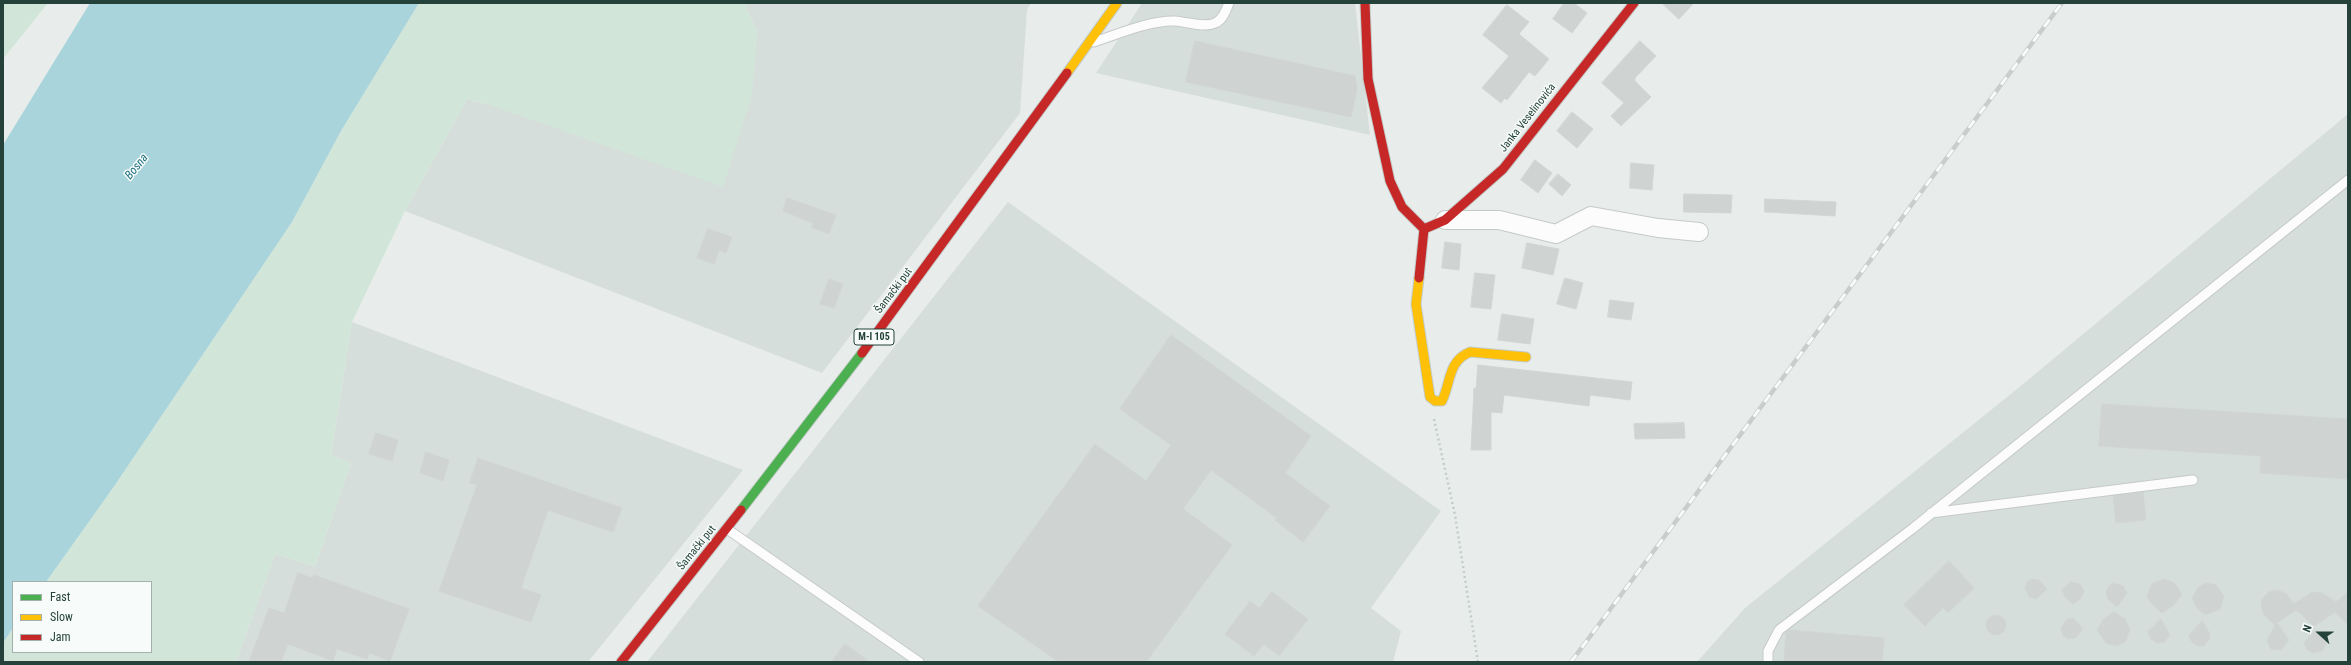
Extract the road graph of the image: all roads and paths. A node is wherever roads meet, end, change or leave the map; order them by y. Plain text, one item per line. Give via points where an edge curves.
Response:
1 (1117, 3) edge
2 (1229, 3) edge
3 (1365, 3) edge
4 (1634, 3) edge
5 (1089, 44) junction
6 (2348, 180) edge
7 (1445, 220) junction
8 (1424, 229) junction
9 (1699, 232) dead end
10 (1526, 357) dead end
11 (1430, 397) junction
12 (2193, 480) dead end
13 (1929, 514) junction
14 (727, 529) junction
15 (621, 662) edge
16 (919, 662) edge
17 (1478, 662) edge
18 (1768, 662) edge

1 - 5 street, Šamački put / M-I 105
2 - 5 lane via 1221,19 1215,24 1173,21 1141,27
3 - 8 street via 1368,79 1390,181 1402,207
4 - 7 street, Janka Veselinovića via 1503,169
5 - 14 street, Šamački put / M-I 105 via 901,302
6 - 13 lane
7 - 8 street, Janka Veselinovića
7 - 9 street via 1498,220 1556,234 1591,216 1658,228
8 - 11 street via 1416,304
10 - 11 street via 1470,352 1462,354 1450,371 1446,396 1438,402
11 - 17 path via 1455,515
12 - 13 lane
13 - 18 lane via 1779,630 1768,651
14 - 15 street, Šamački put / M-I 105
14 - 16 lane

